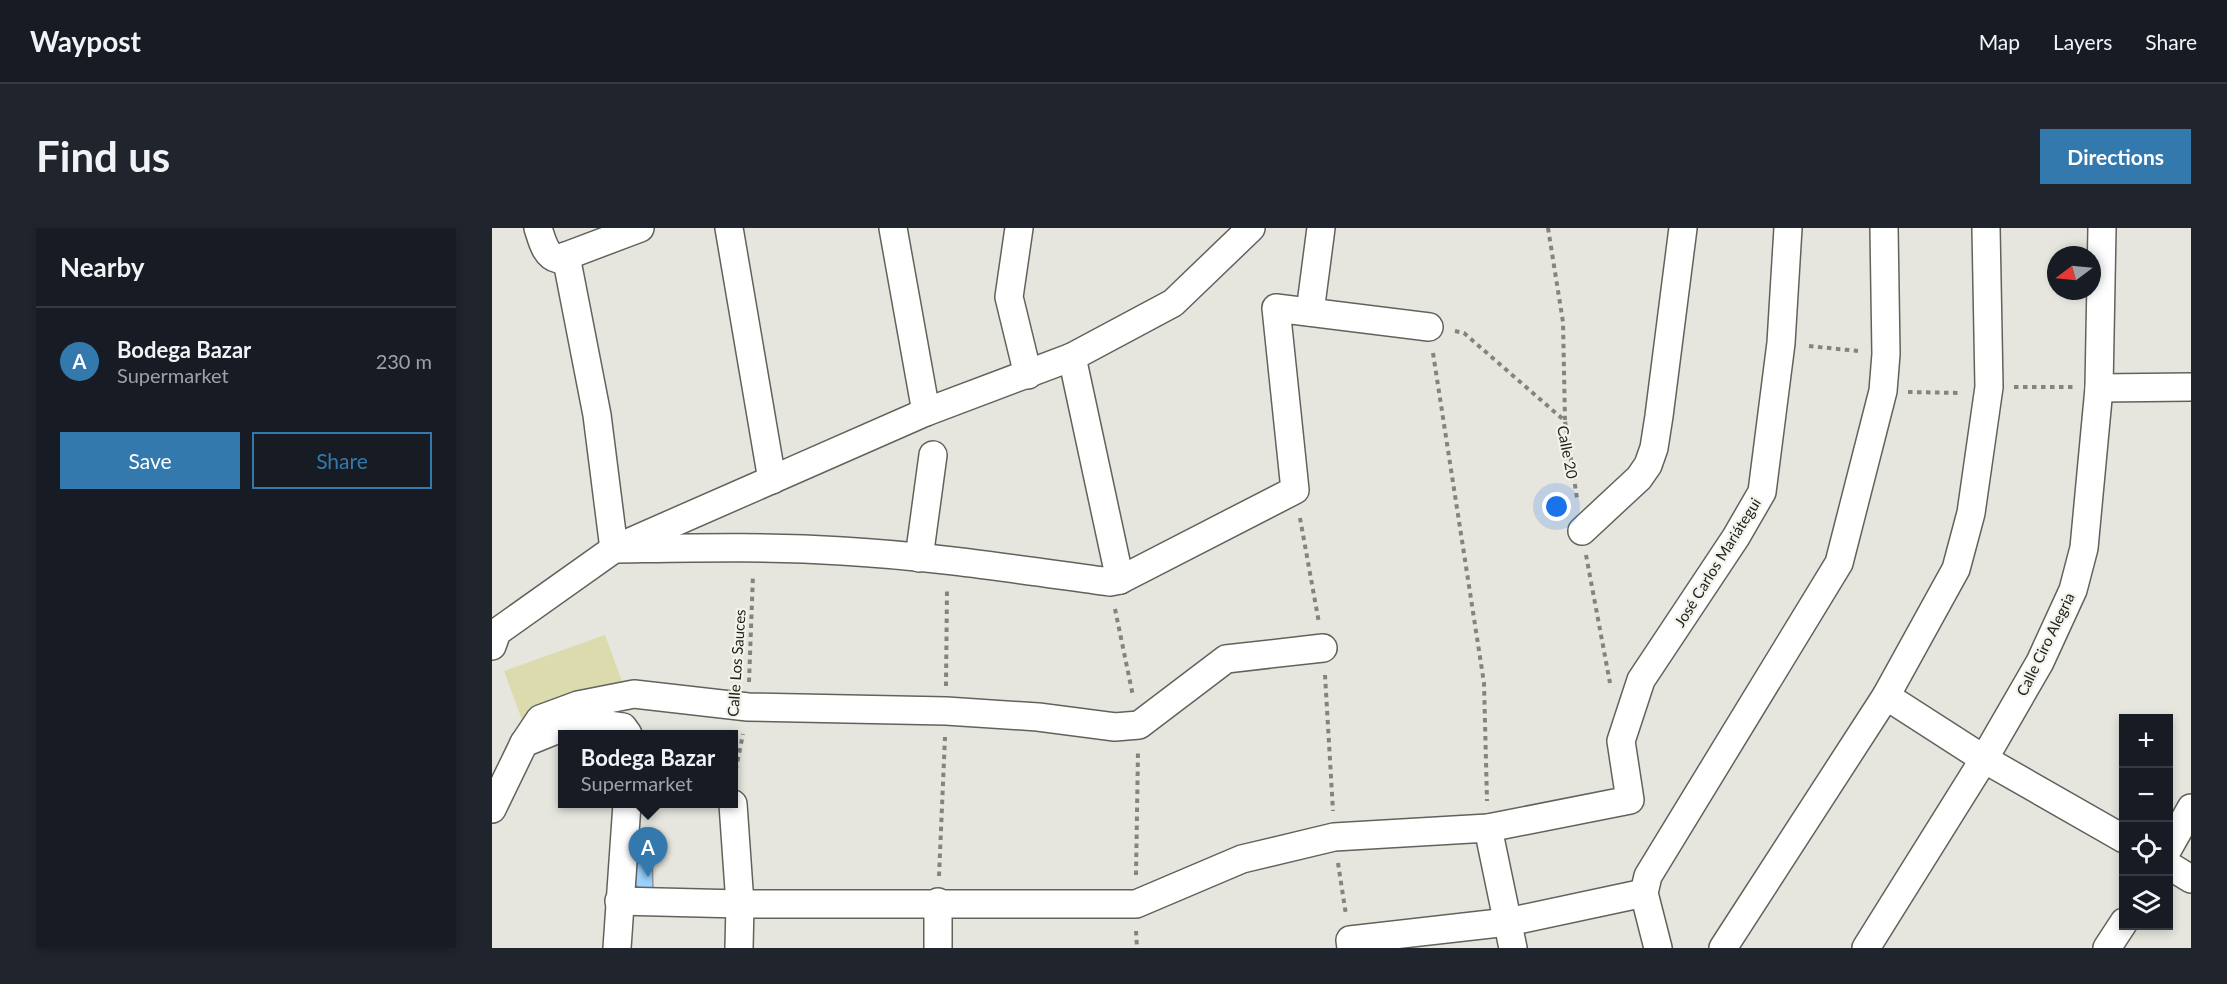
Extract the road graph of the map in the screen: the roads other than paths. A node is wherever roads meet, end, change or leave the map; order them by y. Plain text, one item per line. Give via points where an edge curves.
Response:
1 (538, 228) edge
2 (640, 228) edge
3 (729, 228) edge
4 (893, 228) edge
5 (1019, 228) edge
6 (1251, 228) edge
7 (1321, 228) edge
8 (1683, 228) edge
9 (1788, 228) edge
10 (1884, 228) edge
11 (1986, 228) edge
12 (2102, 228) edge
13 (566, 256) junction
14 (1310, 312) junction
15 (1429, 327) road end
16 (1072, 357) junction
17 (1028, 375) junction
18 (2191, 387) edge
19 (2099, 388) junction
20 (926, 412) junction
21 (933, 455) dead end
22 (772, 480) junction
23 (1582, 531) road end
24 (614, 549) junction
25 (920, 558) junction
26 (1120, 580) junction
27 (492, 646) edge
28 (1323, 648) dead end
29 (1886, 696) junction
30 (625, 730) edge
31 (524, 743) junction
32 (1984, 759) junction
33 (627, 808) edge
34 (732, 808) edge
35 (2191, 808) edge
36 (492, 809) edge
37 (1488, 828) junction
38 (2119, 836) edge
39 (2173, 842) edge
40 (2173, 868) edge
41 (2191, 879) edge
42 (1646, 884) junction
43 (619, 901) junction
44 (938, 903) junction
45 (740, 904) junction
46 (1508, 922) junction
47 (2119, 930) edge
48 (1350, 944) edge
49 (617, 948) edge
50 (739, 948) edge
51 (938, 948) edge
52 (1513, 948) edge
53 (1658, 948) edge
54 (1723, 948) edge
55 (1866, 948) edge
56 (2107, 948) edge

1 - 13 street via 552,258
2 - 13 street
3 - 22 street
4 - 20 street
5 - 17 street via 1009,297
6 - 16 street via 1173,303
7 - 14 street
8 - 23 street via 1659,416 1648,465
9 - 37 street, José Carlos Mariátegui via 1781,343 1762,492 1641,680 1621,741 1630,800
10 - 42 street via 1884,391 1839,563
11 - 29 street via 1989,390 1971,513 1956,569
12 - 19 street, Calle Ciro Alegria
13 - 24 street via 597,415
14 - 15 street
14 - 26 street via 1276,308 1295,490
16 - 17 street
16 - 26 street
17 - 20 street
18 - 19 street
19 - 32 street, Calle Ciro Alegria via 2084,548 2073,590 2040,662
20 - 22 street
21 - 25 street
22 - 24 street
24 - 25 street via 754,548
24 - 27 street via 498,632
25 - 26 street via 1110,582
28 - 31 street via 1226,659 1138,725 1115,727 1038,717 945,722 634,694 578,705 540,719
29 - 32 street
29 - 54 street
30 - 31 street via 600,724 566,726
31 - 36 street
32 - 38 street
32 - 55 street, Calle Ciro Alegria
33 - 43 street
34 - 45 street
35 - 39 street
37 - 44 street via 1334,837 1242,859 1136,904
37 - 46 street
40 - 41 street
42 - 46 street
42 - 53 street
43 - 45 street
43 - 49 street
44 - 45 street
44 - 51 street
45 - 50 street
46 - 48 street
46 - 52 street
47 - 56 street

